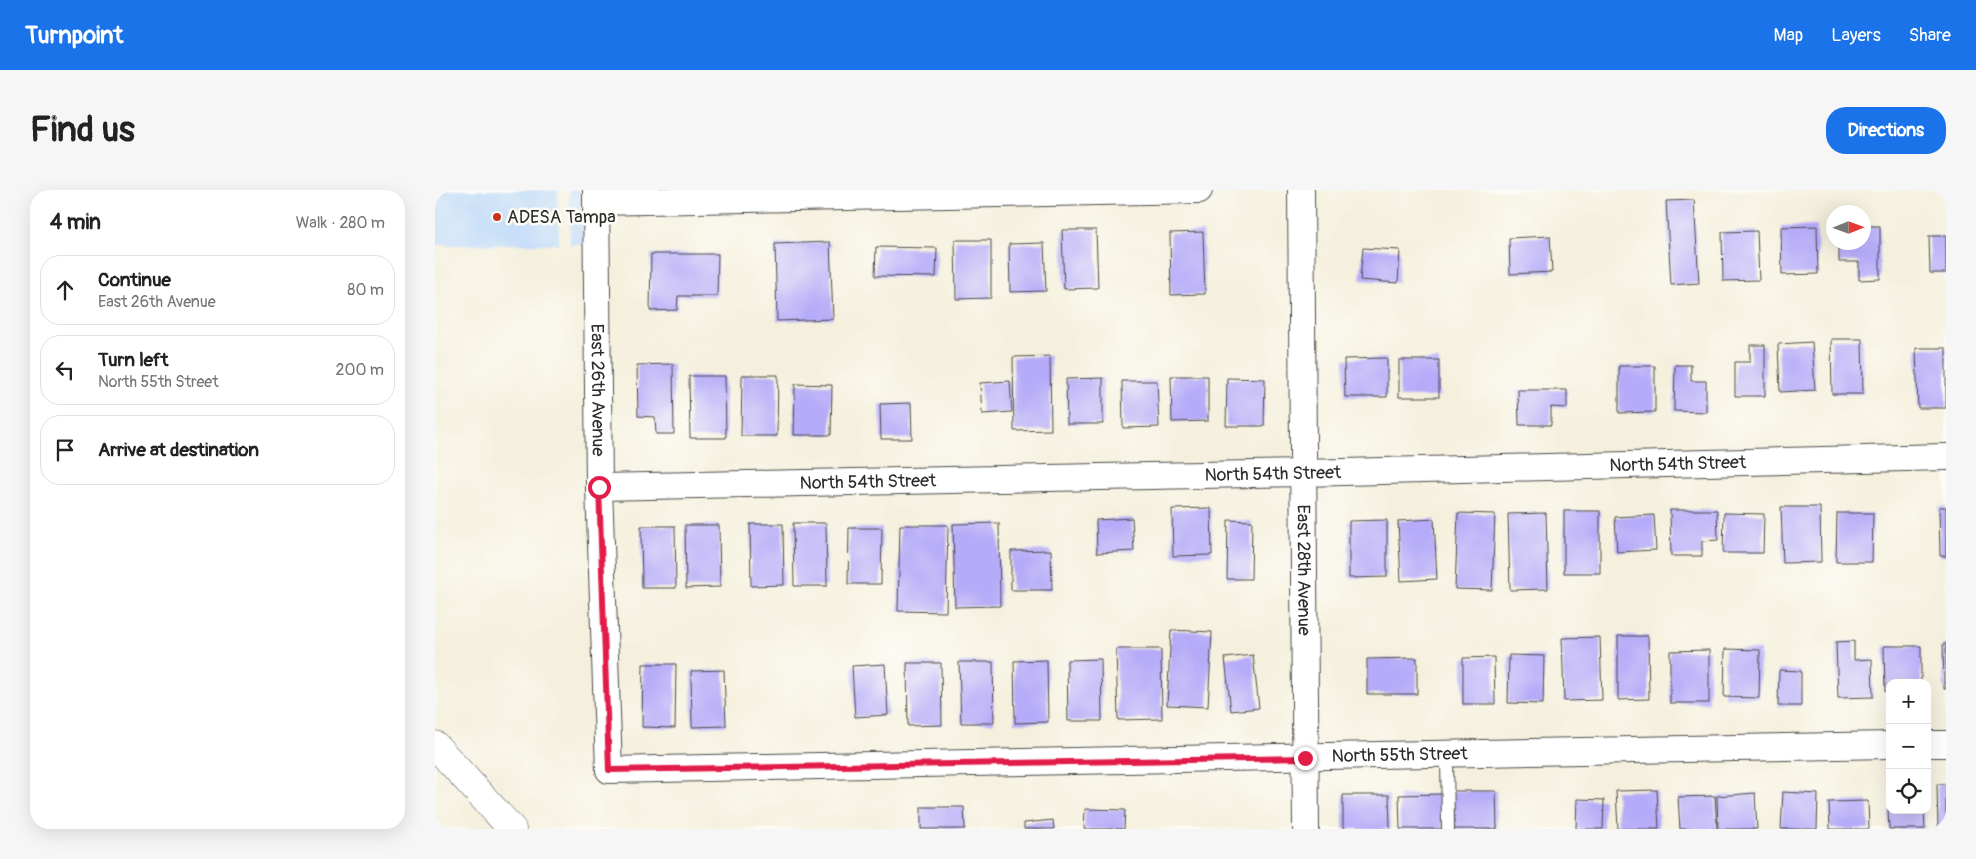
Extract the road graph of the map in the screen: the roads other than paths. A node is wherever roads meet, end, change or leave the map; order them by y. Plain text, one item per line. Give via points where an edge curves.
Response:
1 (1199, 190) edge
2 (1301, 190) edge
3 (596, 196) edge
4 (1946, 457) edge
5 (1303, 473) junction
6 (599, 487) junction
7 (1931, 744) edge
8 (1946, 744) edge
9 (435, 745) edge
10 (1886, 745) edge
11 (1447, 754) junction
12 (1305, 758) junction
13 (609, 770) joint
14 (512, 829) edge
15 (1306, 829) edge
16 (1448, 829) edge

1 - 3 street
2 - 5 street, East 28th Avenue
3 - 6 street, East 26th Avenue
4 - 5 street, North 54th Street
5 - 6 street, North 54th Street
5 - 12 street, East 28th Avenue
6 - 13 street, East 26th Avenue
7 - 8 street
9 - 14 highway
10 - 11 street, North 55th Street
11 - 12 street, North 55th Street
11 - 16 lane
12 - 13 street, North 55th Street
12 - 15 street, East 28th Avenue

